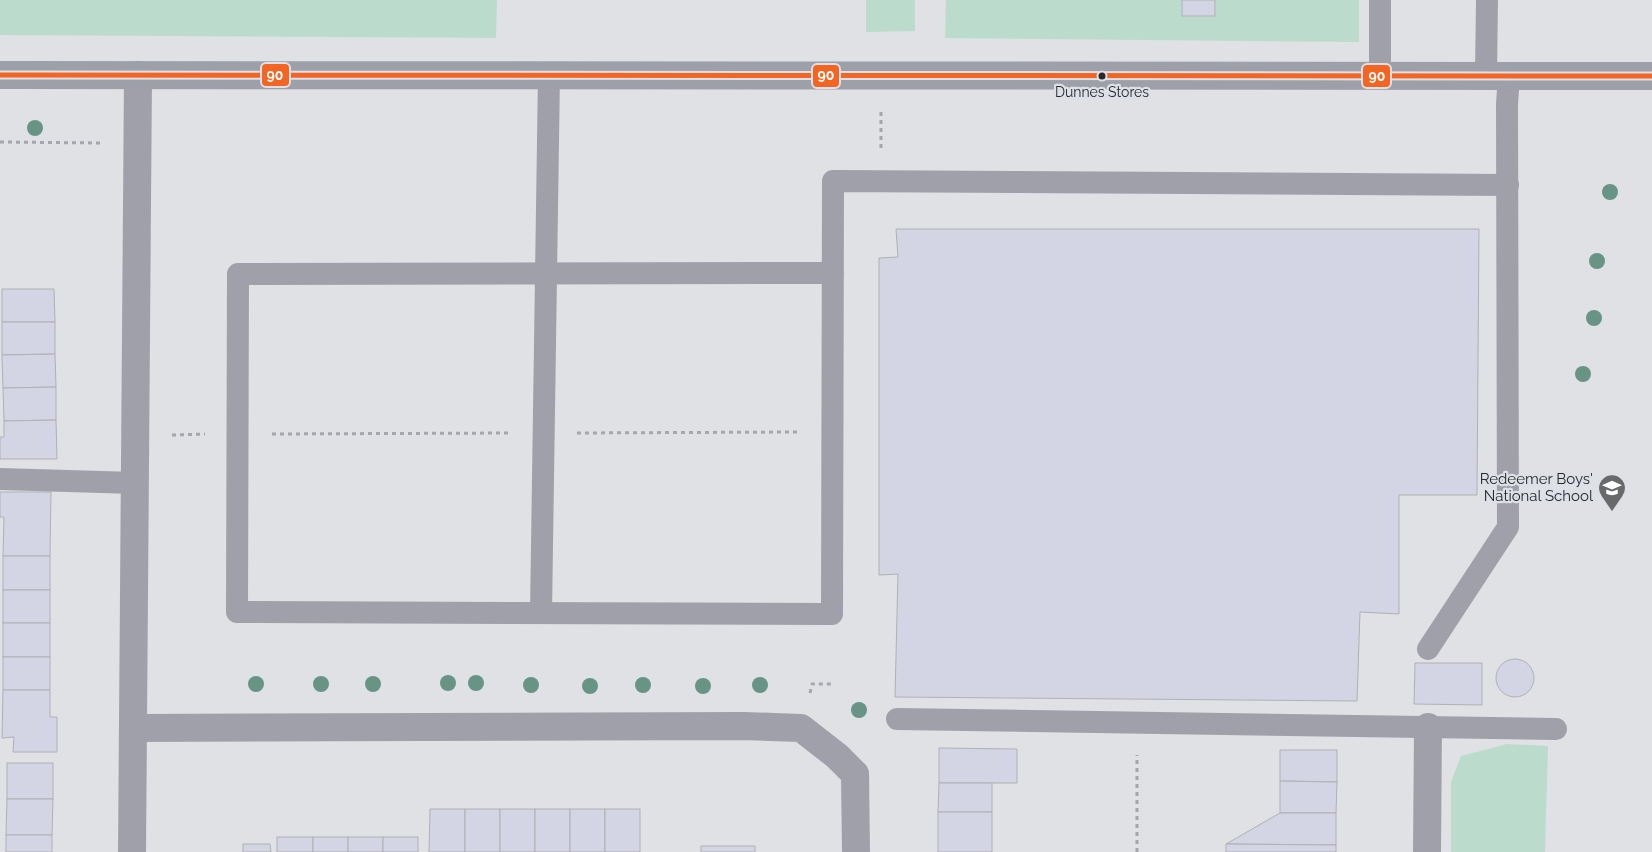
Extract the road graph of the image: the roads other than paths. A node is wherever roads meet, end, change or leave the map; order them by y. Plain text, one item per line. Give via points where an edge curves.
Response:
1 (1380, 0) edge
2 (1487, 0) edge
3 (549, 74) junction
4 (0, 75) edge
5 (138, 75) junction
6 (1380, 75) junction
7 (1498, 75) junction
8 (1652, 76) edge
9 (1508, 185) junction
10 (833, 273) junction
11 (546, 274) junction
12 (0, 479) edge
13 (135, 483) junction
14 (541, 613) junction
15 (1428, 649) dead end
16 (896, 719) dead end
17 (1428, 727) junction
18 (133, 728) junction
19 (1556, 728) dead end
20 (132, 852) edge
21 (856, 852) edge
22 (1427, 852) edge

1 - 6 lane
2 - 7 lane
3 - 5 street
3 - 6 street
3 - 11 lane
4 - 5 street
5 - 13 street
6 - 7 street
7 - 8 street
7 - 9 lane via 1507,104
9 - 10 lane via 833,181
9 - 15 lane via 1508,527
10 - 11 lane
10 - 14 lane via 832,614
11 - 14 lane
11 - 14 lane via 238,274 237,612
12 - 13 lane
13 - 18 street
16 - 17 lane
17 - 19 lane
17 - 22 street
18 - 20 street
18 - 21 street via 801,728 855,774

